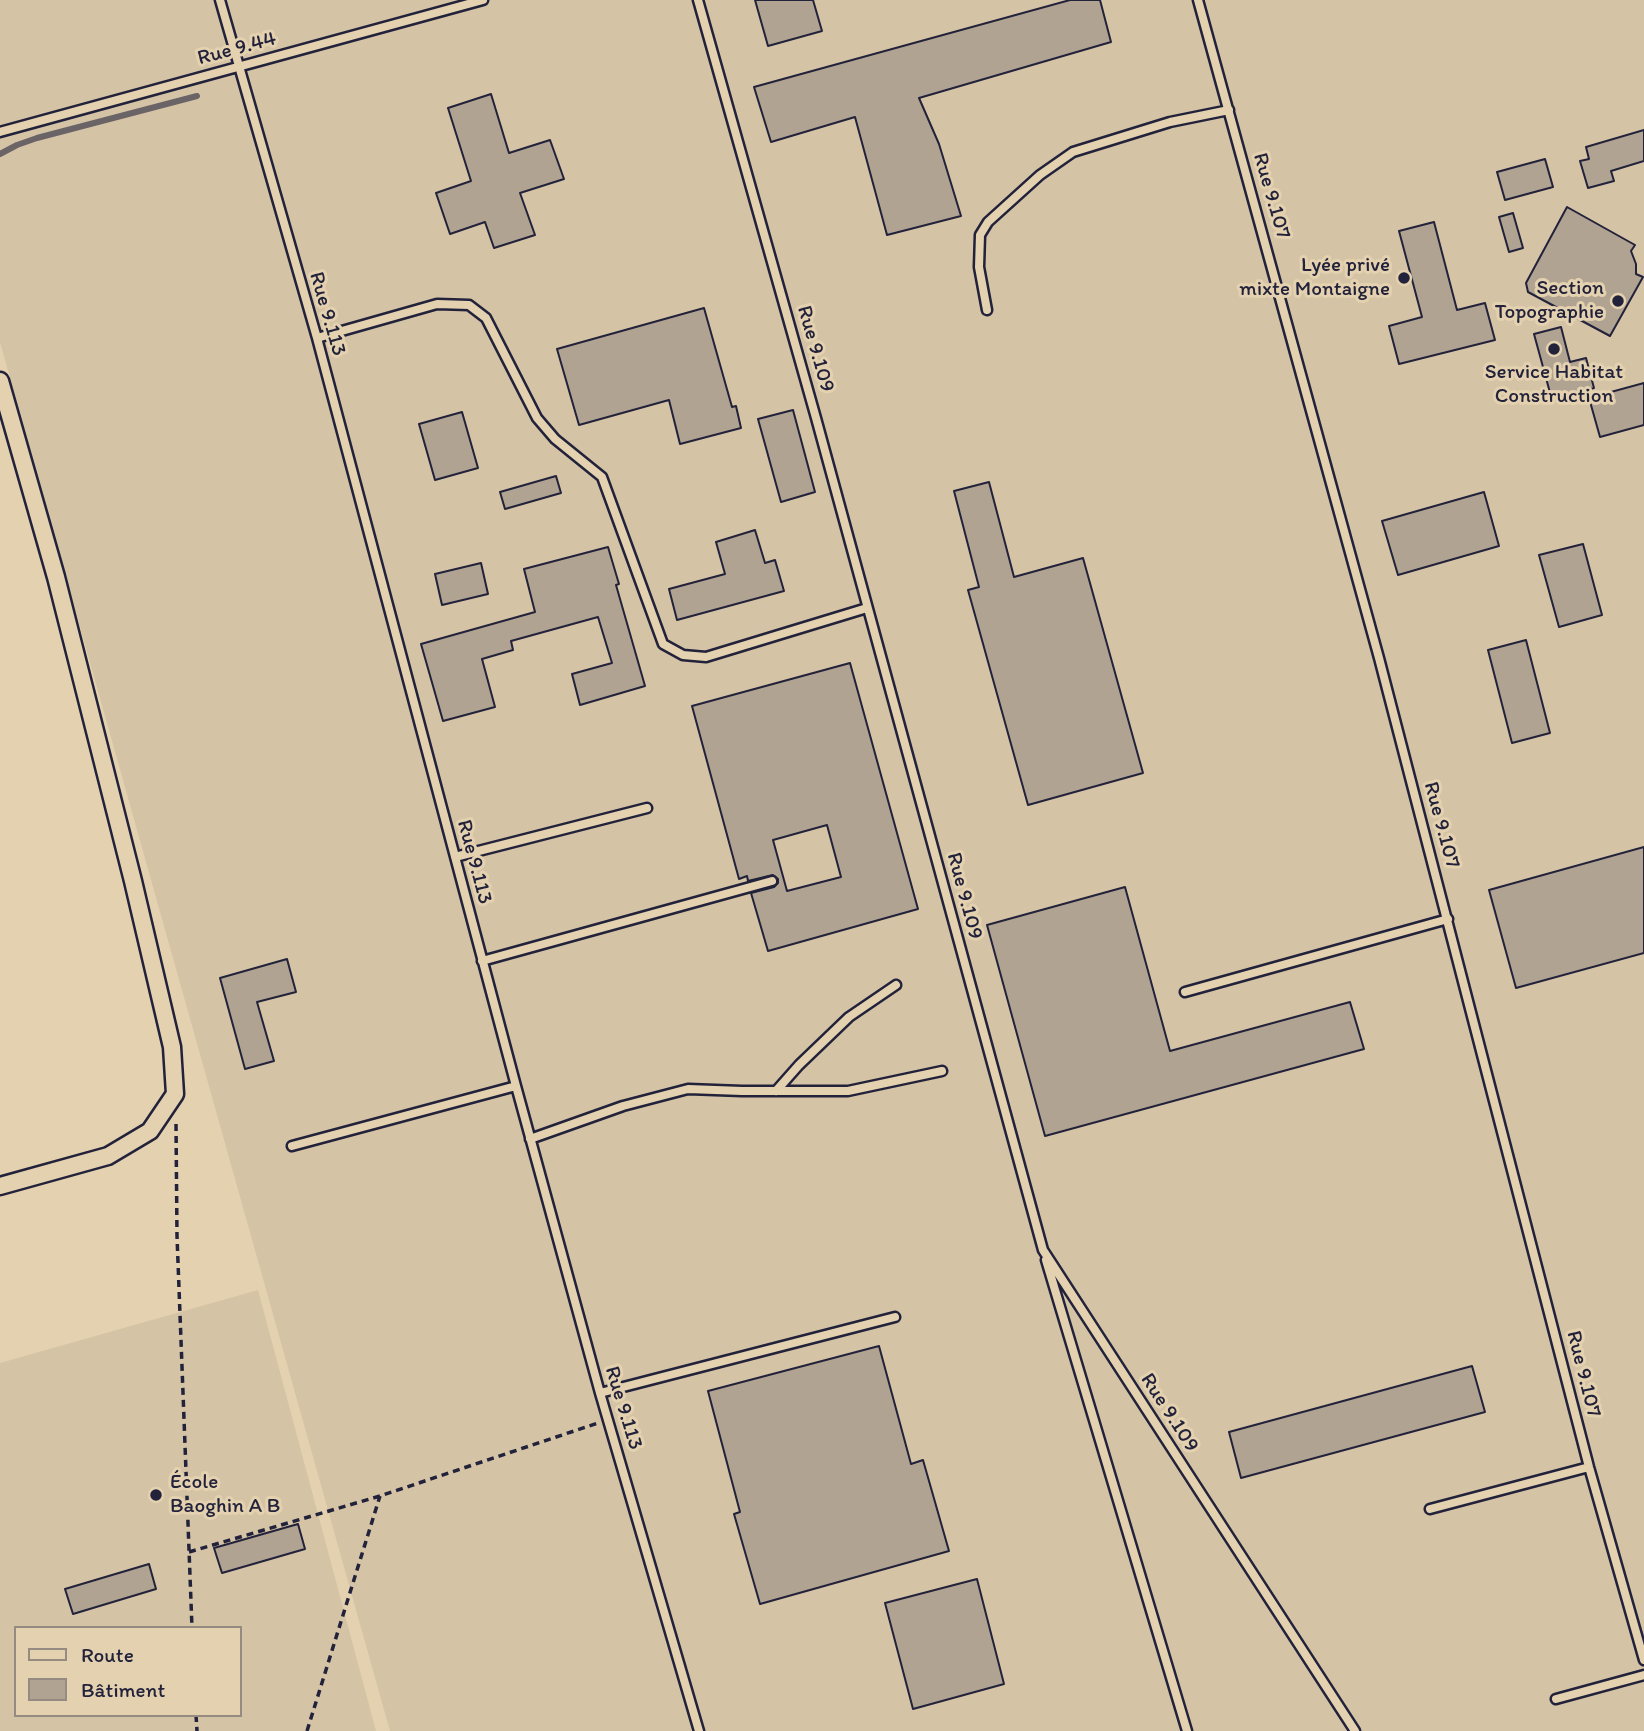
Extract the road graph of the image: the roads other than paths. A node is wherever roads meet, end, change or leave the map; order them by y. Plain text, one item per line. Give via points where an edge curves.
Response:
1 (220, 0) edge
2 (483, 0) edge
3 (698, 0) edge
4 (1198, 0) edge
5 (238, 66) junction
6 (1228, 110) junction
7 (0, 132) edge
8 (987, 310) dead end
9 (317, 338) junction
10 (0, 381) edge
11 (867, 608) junction
12 (646, 808) dead end
13 (455, 857) junction
14 (772, 881) dead end
15 (1448, 919) junction
16 (482, 961) junction
17 (896, 985) dead end
18 (1185, 992) dead end
19 (942, 1071) dead end
20 (516, 1086) junction
21 (776, 1091) junction
22 (530, 1139) junction
23 (292, 1146) dead end
24 (0, 1186) edge
25 (1043, 1250) junction
26 (895, 1317) dead end
27 (600, 1393) junction
28 (1589, 1467) junction
29 (1430, 1509) dead end
30 (1644, 1660) edge
31 (1644, 1675) edge
32 (1556, 1699) dead end
33 (699, 1731) edge
34 (1187, 1731) edge
35 (1355, 1731) edge

1 - 5 lane, Rue 9.113
2 - 5 lane, Rue 9.44
3 - 11 lane, Rue 9.109
4 - 6 lane, Rue 9.107
5 - 7 lane, Rue 9.44
5 - 9 lane, Rue 9.113
6 - 8 lane via 1170,122 1073,152 1040,174 988,222 980,236 979,267
6 - 15 lane, Rue 9.107
9 - 11 lane via 437,304 469,304 486,318 537,418 602,477 663,644 682,655 706,657
9 - 13 lane, Rue 9.113
10 - 24 street via 56,577 136,894 172,1047 175,1094 150,1130 108,1156
11 - 25 lane, Rue 9.109
12 - 13 lane
13 - 16 lane, Rue 9.113
14 - 16 lane
15 - 18 lane
15 - 28 lane, Rue 9.107
16 - 20 lane, Rue 9.113
17 - 21 lane via 849,1017
19 - 21 lane via 848,1090
20 - 22 lane, Rue 9.113
20 - 23 lane
21 - 22 lane via 688,1089
22 - 27 lane, Rue 9.113
25 - 34 lane
25 - 35 lane, Rue 9.109
26 - 27 lane
27 - 33 lane, Rue 9.113
28 - 29 lane
28 - 30 lane, Rue 9.107
31 - 32 lane

